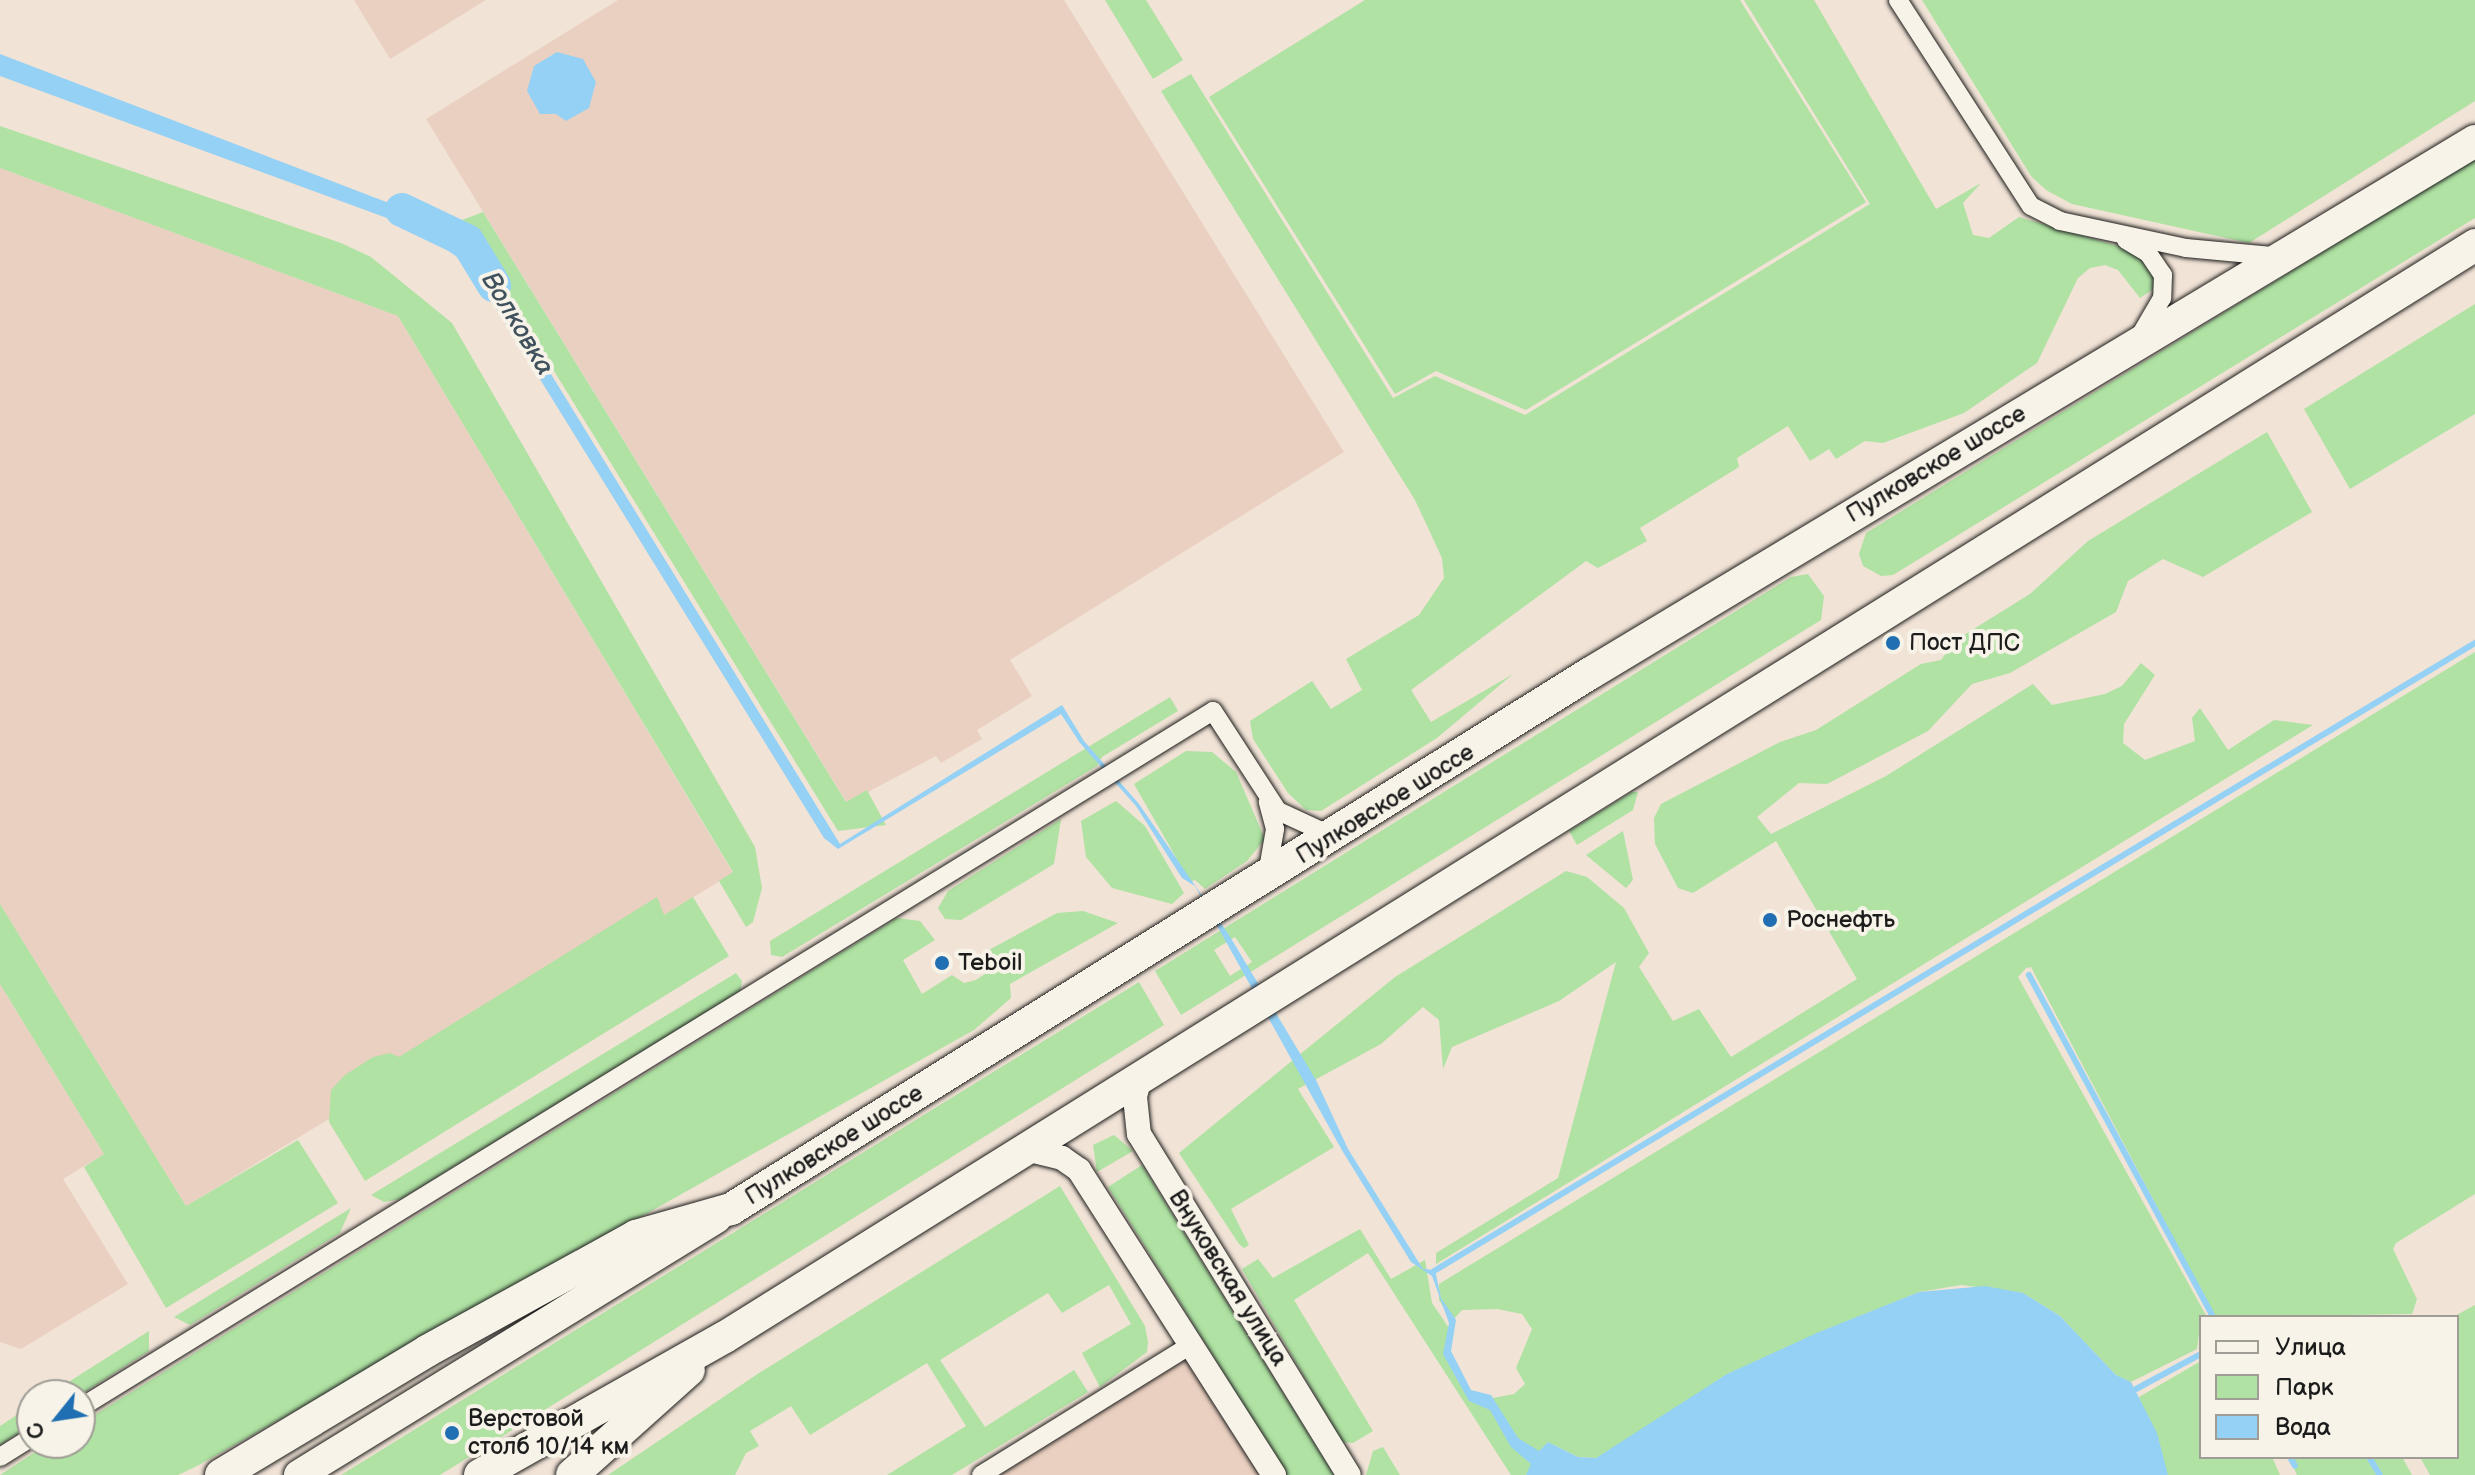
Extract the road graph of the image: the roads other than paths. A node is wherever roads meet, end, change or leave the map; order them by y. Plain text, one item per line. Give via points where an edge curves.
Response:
1 (1898, 0) edge
2 (2475, 141) edge
3 (2117, 233) junction
4 (2475, 245) edge
5 (2286, 258) junction
6 (2134, 344) junction
7 (1267, 799) junction
8 (1334, 836) junction
9 (1266, 879) junction
10 (1141, 1074) junction
11 (1026, 1149) junction
12 (731, 1209) junction
13 (725, 1337) junction
14 (1191, 1345) junction
15 (96, 1398) edge
16 (221, 1475) edge
17 (299, 1475) edge
18 (480, 1475) edge
19 (572, 1475) edge
20 (981, 1475) edge
21 (1274, 1475) edge
22 (1349, 1475) edge

1 - 3 street via 2021,196 2060,221
2 - 5 highway, Пулковское шоссе
3 - 5 street via 2186,248
3 - 6 street via 2148,253 2163,275 2158,308
4 - 10 highway
5 - 6 highway, Пулковское шоссе
6 - 8 highway, Пулковское шоссе via 1602,665
7 - 8 street via 1289,819
7 - 9 street via 1275,829
7 - 15 street via 1213,711
8 - 9 highway, Пулковское шоссе
9 - 12 highway, Пулковское шоссе
10 - 11 highway
10 - 22 street, Внуковская улица via 1135,1097 1139,1134
11 - 13 highway
11 - 14 street via 1048,1152 1079,1170
12 - 16 highway via 636,1236 427,1351
12 - 17 main road, Пулковское шоссе
13 - 18 highway
13 - 19 highway
14 - 20 street
14 - 21 street

